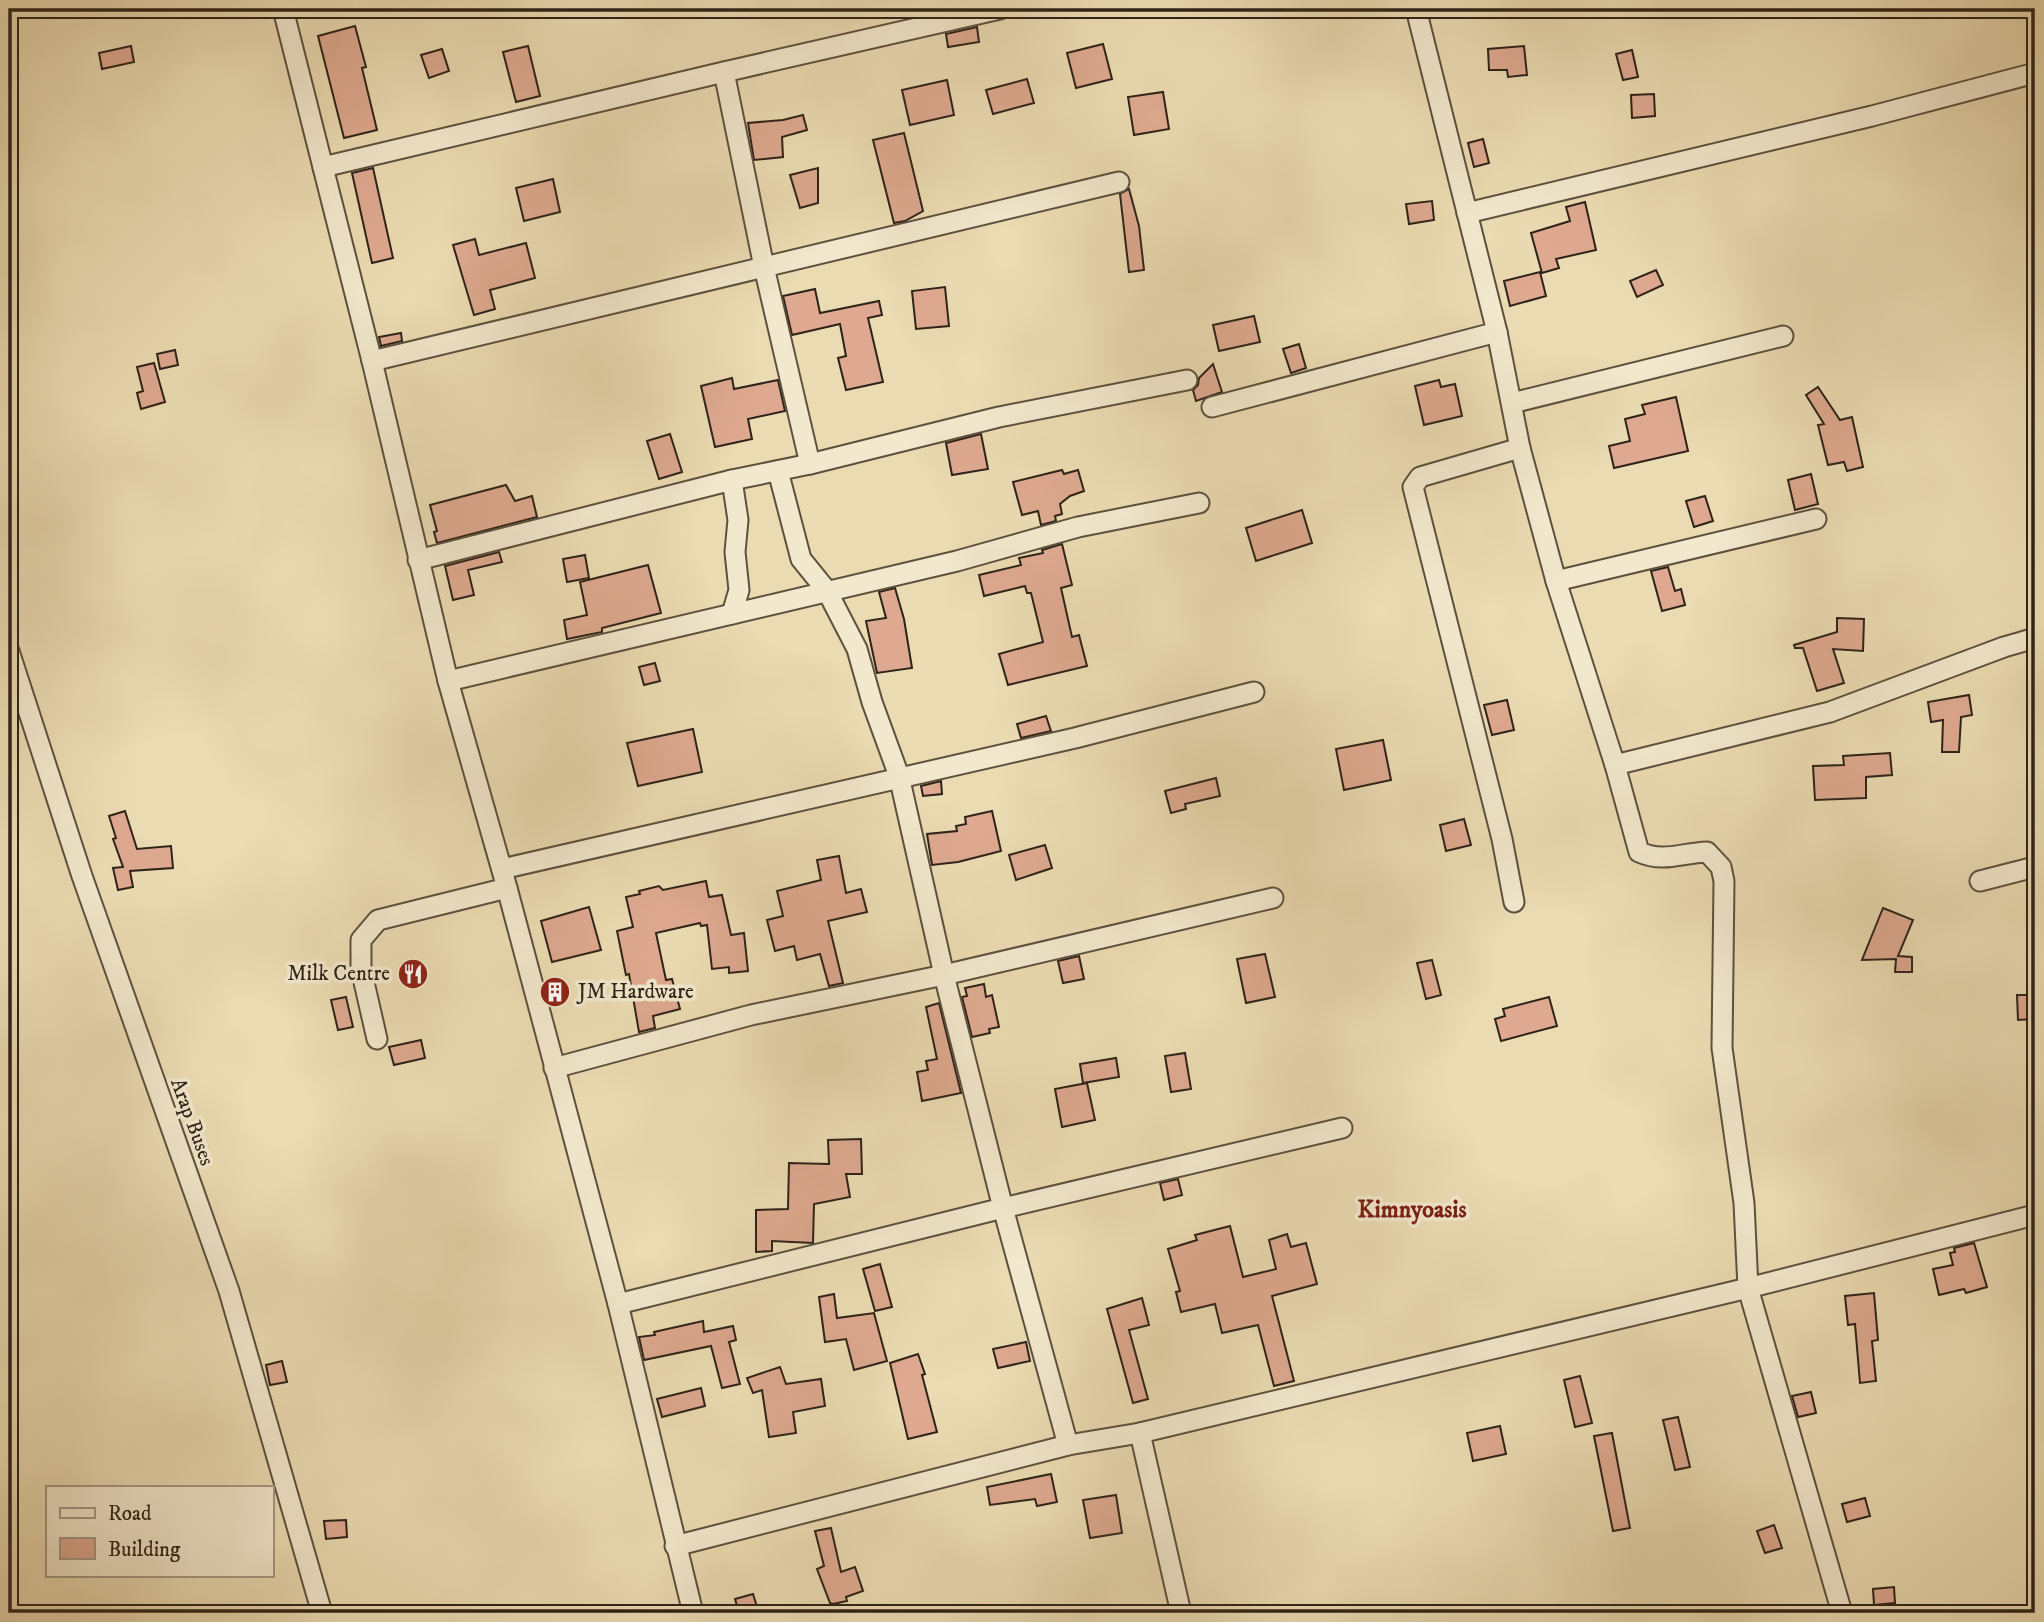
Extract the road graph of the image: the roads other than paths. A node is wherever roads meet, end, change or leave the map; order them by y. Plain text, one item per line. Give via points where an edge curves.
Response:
1 (283, 9) edge
2 (1000, 9) edge
3 (1416, 9) edge
4 (724, 72) junction
5 (2035, 73) edge
6 (323, 167) junction
7 (1119, 182) dead end
8 (1467, 213) junction
9 (764, 267) junction
10 (1497, 332) junction
11 (1783, 336) dead end
12 (372, 360) junction
13 (1188, 380) dead end
14 (1512, 403) junction
15 (1212, 407) dead end
16 (1520, 448) junction
17 (810, 464) junction
18 (778, 471) junction
19 (732, 480) junction
20 (1199, 503) dead end
21 (1816, 519) dead end
22 (418, 560) junction
23 (1556, 582) junction
24 (827, 592) junction
25 (732, 614) junction
26 (2035, 638) edge
27 (9, 651) edge
28 (448, 681) junction
29 (1254, 692) dead end
30 (1615, 765) junction
31 (898, 776) junction
32 (2035, 867) edge
33 (502, 869) junction
34 (1980, 881) dead end
35 (507, 888) junction
36 (1273, 898) dead end
37 (1514, 902) dead end
38 (944, 975) junction
39 (377, 1039) dead end
40 (554, 1068) junction
41 (1342, 1128) dead end
42 (1003, 1208) junction
43 (2035, 1215) edge
44 (1748, 1288) junction
45 (618, 1304) junction
46 (1140, 1433) junction
47 (1068, 1445) junction
48 (676, 1546) junction
49 (322, 1613) edge
50 (693, 1613) edge
51 (1181, 1613) edge
52 (1842, 1613) edge

1 - 6 street
2 - 4 street
3 - 8 street
4 - 6 street
4 - 9 street
5 - 8 street
6 - 12 street
7 - 9 street
8 - 10 street
9 - 12 street
9 - 17 street
10 - 14 street
10 - 15 street
11 - 14 street
12 - 22 street
13 - 17 street via 999,417
14 - 16 street
16 - 23 street
16 - 37 street via 1420,477 1413,487
17 - 18 street
18 - 19 street
18 - 24 street via 801,559
19 - 22 street
19 - 25 street via 739,590
20 - 24 street via 1078,527
21 - 23 street
22 - 28 street
23 - 30 street
24 - 25 street
24 - 31 street via 857,649
25 - 28 street
26 - 30 street via 1830,712
27 - 49 street, Arap Buses via 87,890 229,1291
28 - 33 street
29 - 31 street via 1075,738
30 - 44 street via 1639,852 1666,859 1707,852 1721,867 1721,1048 1744,1203
31 - 33 street
31 - 38 street
32 - 34 street
33 - 35 street
35 - 39 street via 378,920 361,940 361,970
35 - 40 street
36 - 38 street
38 - 40 street via 751,1015
38 - 42 street
40 - 45 street
41 - 42 street
42 - 45 street
42 - 47 street
43 - 44 street
44 - 46 street
44 - 52 street
45 - 48 street
46 - 47 street
46 - 51 street
47 - 48 street
48 - 50 street

